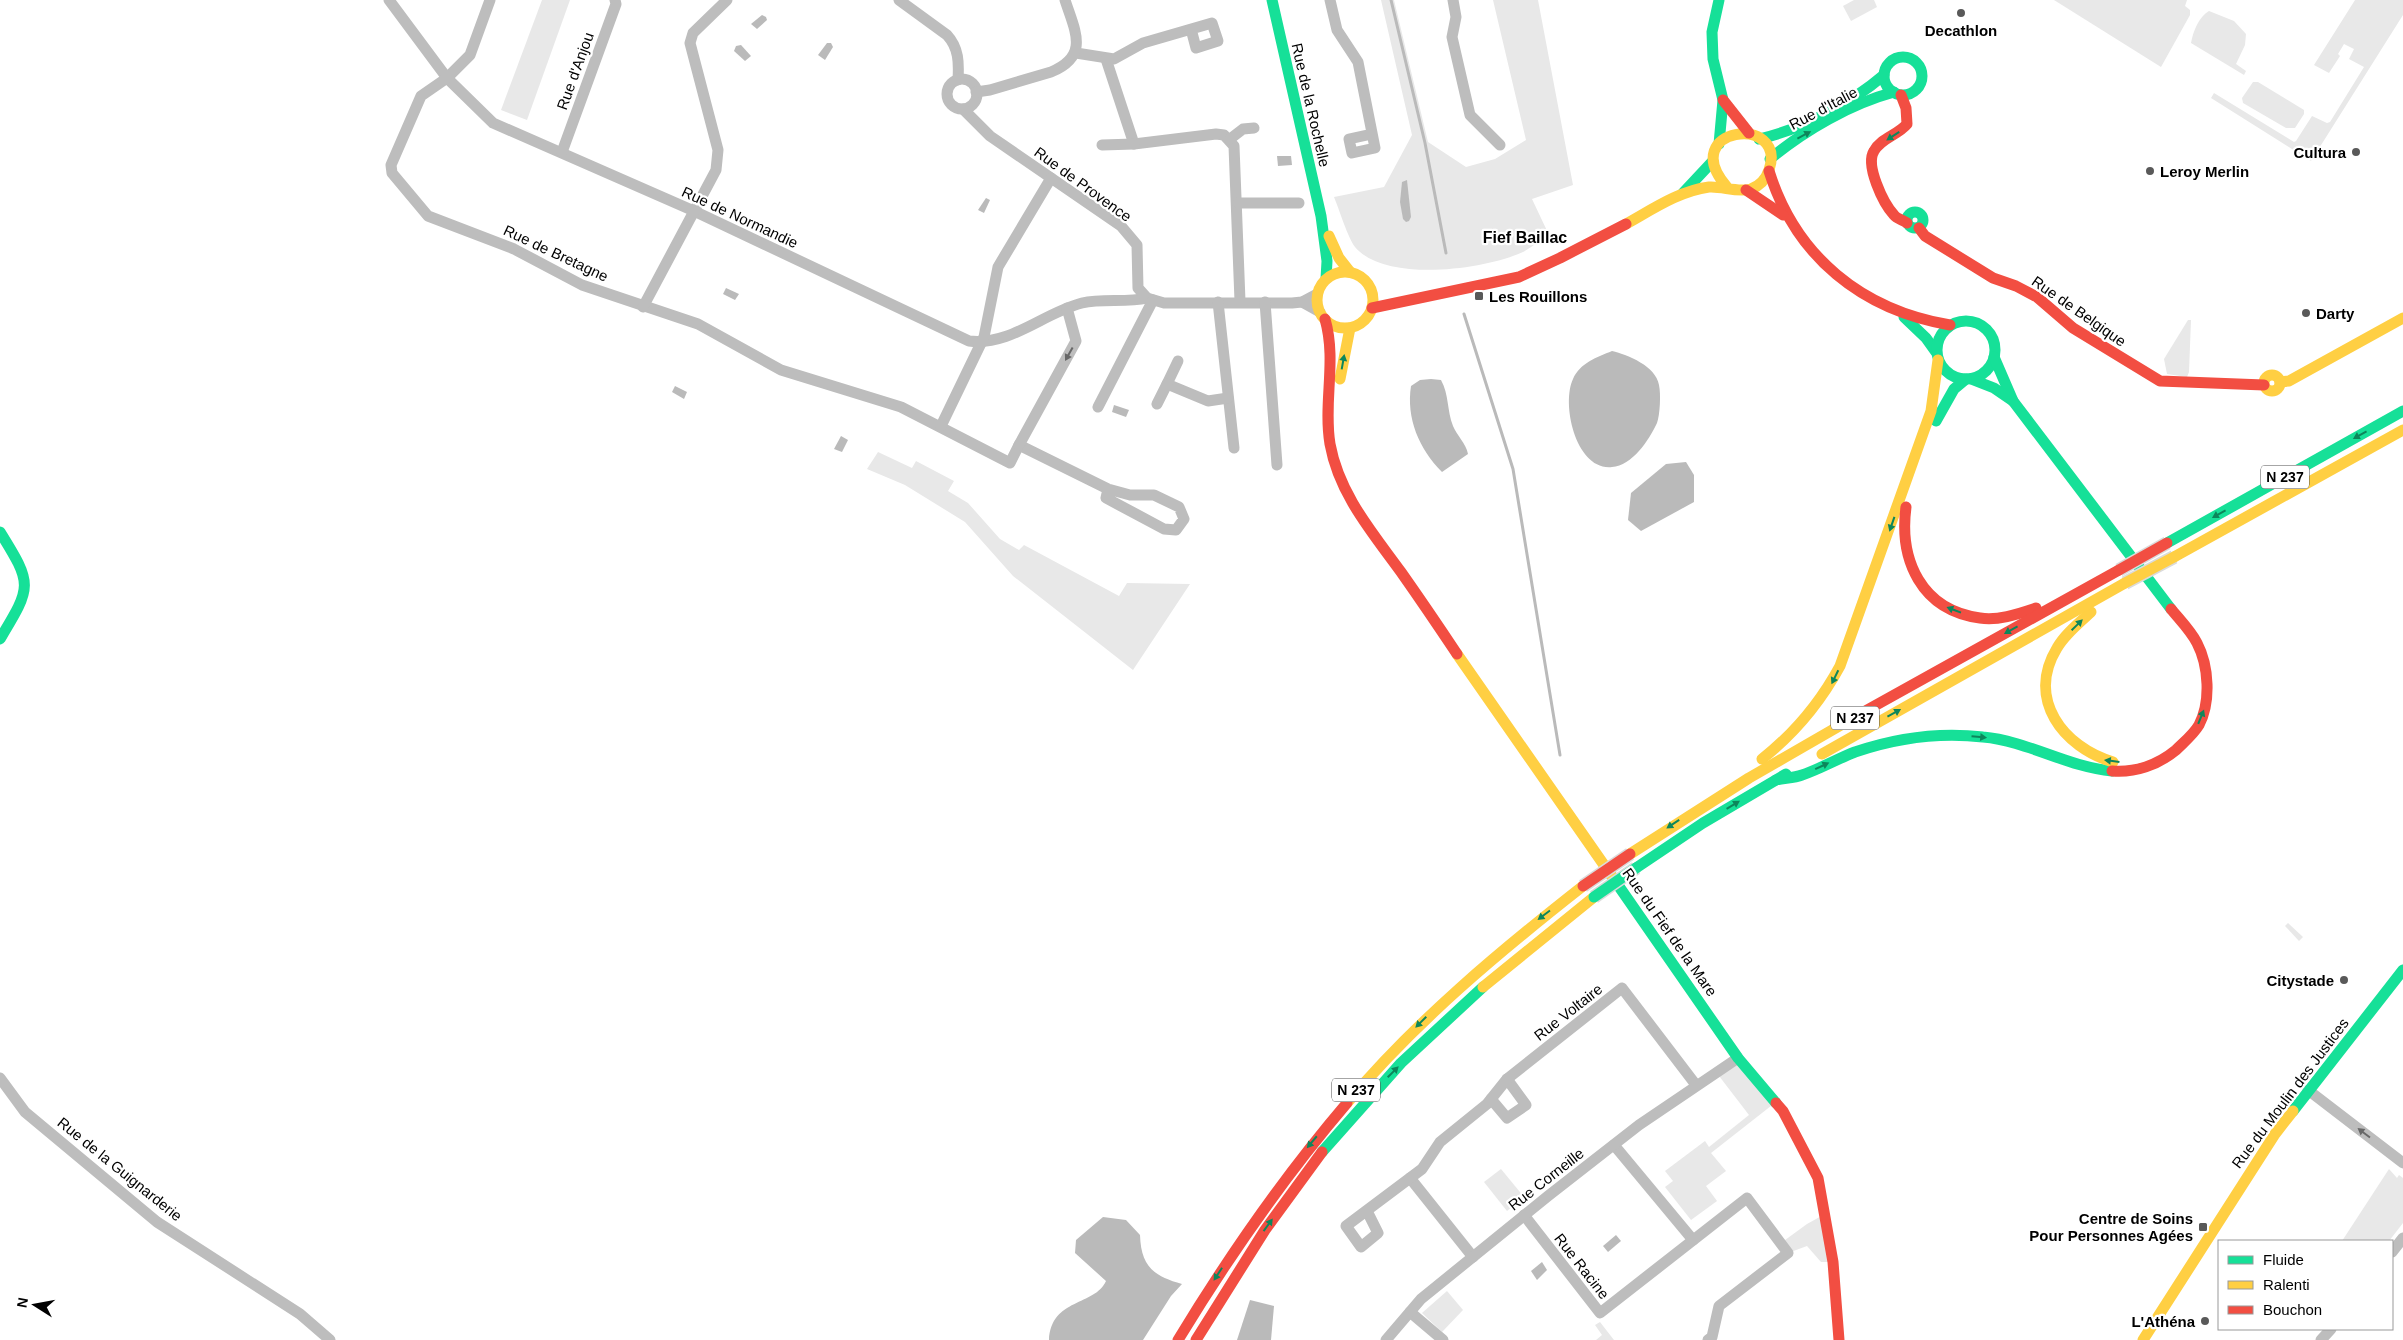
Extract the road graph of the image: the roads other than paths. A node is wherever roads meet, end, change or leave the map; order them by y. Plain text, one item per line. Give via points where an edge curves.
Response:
1 (389, 0) edge
2 (490, 0) edge
3 (615, 0) edge
4 (728, 0) edge
5 (899, 0) edge
6 (1065, 0) edge
7 (1272, 0) edge
8 (1330, 0) edge
9 (1453, 0) edge
10 (1718, 0) edge
11 (1191, 29) dead end
12 (1076, 53) junction
13 (1106, 59) junction
14 (1884, 75) junction
15 (447, 78) junction
16 (958, 80) junction
17 (976, 92) junction
18 (1897, 94) junction
19 (1723, 100) junction
20 (963, 109) junction
21 (1254, 128) dead end
22 (1749, 133) junction
23 (1372, 134) dead end
24 (1230, 139) junction
25 (1760, 139) junction
26 (1134, 144) junction
27 (1718, 144) junction
28 (1102, 145) dead end
29 (1500, 145) dead end
30 (562, 152) junction
31 (1712, 162) junction
32 (1770, 165) junction
33 (1051, 178) junction
34 (1727, 187) junction
35 (1746, 190) junction
36 (1683, 193) junction
37 (1238, 203) junction
38 (1299, 203) dead end
39 (694, 212) junction
40 (1321, 216) junction
41 (1786, 218) junction
42 (1350, 272) junction
43 (1326, 279) junction
44 (1138, 288) junction
45 (1372, 292) junction
46 (1317, 294) junction
47 (1428, 295) junction
48 (1150, 299) junction
49 (1126, 301) junction
50 (1240, 301) junction
51 (1218, 302) junction
52 (1265, 302) junction
53 (1302, 302) junction
54 (643, 307) junction
55 (1067, 308) junction
56 (1372, 308) junction
57 (1901, 314) junction
58 (1322, 316) junction
59 (2403, 318) edge
60 (1950, 325) junction
61 (1350, 328) junction
62 (982, 343) junction
63 (1937, 356) junction
64 (1994, 357) junction
65 (1178, 361) dead end
66 (1968, 379) junction
67 (1167, 384) junction
68 (1228, 398) junction
69 (2013, 401) junction
70 (1158, 404) dead end
71 (1098, 407) dead end
72 (2403, 411) edge
73 (941, 426) junction
74 (2403, 430) edge
75 (1019, 445) junction
76 (1234, 448) dead end
77 (1277, 465) dead end
78 (1108, 490) junction
79 (0, 532) edge
80 (1400, 571) junction
81 (2125, 583) junction
82 (2084, 589) junction
83 (2174, 614) junction
84 (0, 639) edge
85 (1776, 780) junction
86 (1689, 814) junction
87 (2403, 970) edge
88 (1738, 1058) junction
89 (0, 1078) edge
90 (1507, 1079) junction
91 (1696, 1086) junction
92 (2308, 1090) junction
93 (1491, 1099) junction
94 (1614, 1145) junction
95 (2403, 1163) edge
96 (1410, 1178) junction
97 (1367, 1211) dead end
98 (1524, 1215) junction
99 (2214, 1238) edge
100 (2403, 1238) edge
101 (1693, 1240) junction
102 (2393, 1251) edge
103 (1473, 1257) junction
104 (1410, 1312) junction
105 (2330, 1330) edge
106 (330, 1340) edge
107 (1178, 1340) edge
108 (1196, 1340) edge
109 (1386, 1340) edge
110 (1443, 1340) edge
111 (1708, 1340) edge
112 (1839, 1340) edge
113 (2144, 1340) edge
114 (2321, 1340) edge

1 - 15 street, Rue de Normandie
2 - 15 street, Rue de Bretagne via 470,55
3 - 30 street, Rue d'Anjou
4 - 39 street via 691,38 691,51 718,150 716,170
5 - 16 street via 953,42 957,50
6 - 12 street via 1077,37
7 - 40 main road, Rue de la Rochelle
8 - 23 street via 1337,30 1358,62
9 - 29 street via 1456,17 1452,37 1470,115
10 - 19 main road via 1712,32 1713,59
11 - 13 street via 1135,46 1121,56
12 - 13 street
12 - 17 street via 1051,72
13 - 26 street
14 - 18 main road via 1886,85
14 - 18 main road via 1888,64 1896,58 1907,57 1917,62 1923,75 1920,86 1915,91
14 - 25 main road, Rue d'Italie via 1872,86 1788,130
15 - 30 street, Rue de Normandie via 493,123
15 - 54 street, Rue de Bretagne via 421,96 391,165 392,173 428,216 514,249 582,285
16 - 17 street via 969,82
16 - 20 street via 948,89 948,99 955,108
17 - 20 street via 974,103
32 -> 18 main road, Rue d'Italie via 1785,146 1801,136 1878,96
18 -> 59 main road, Rue de Belgique via 1908,110 1908,121 1901,131 1875,148 1871,157 1871,166 1894,216 1907,222 1912,213 1920,213 1924,220 1918,228 1925,236 1993,278 2037,297 2073,328 2160,381 2264,385 2265,378 2272,375 2277,376 2280,382 2289,381
19 - 22 main road
19 - 27 main road
20 - 33 street, Rue de Provence via 990,136
21 - 24 street via 1243,129
22 - 25 main road
22 - 27 main road via 1727,136
24 - 26 street via 1216,134
24 - 37 street via 1234,146
25 - 32 main road via 1769,151
26 - 28 street
27 - 31 main road
30 - 39 street, Rue de Normandie
31 - 34 main road via 1714,172
31 - 36 main road
32 - 35 main road via 1764,180
32 - 41 main road via 1774,190
33 - 44 street, Rue de Provence via 1121,226 1137,245
33 - 62 street via 998,267
34 - 35 main road
34 - 36 main road
35 - 41 main road
36 - 47 main road via 1560,258 1506,282
37 - 38 street
37 - 50 street
39 - 54 street
39 - 62 street, Rue de Normandie via 969,342
40 - 42 main road, Rue de la Rochelle via 1339,258
40 - 43 main road, Rue de la Rochelle
41 - 57 main road via 1830,269 1863,293
42 - 43 main road via 1334,274
42 - 45 main road via 1364,279
43 - 46 main road
44 - 48 street
44 - 49 street
45 - 47 main road
45 - 56 main road
46 - 53 street
46 - 58 main road
47 - 56 main road
48 - 49 street, Rue de Normandie
48 - 51 street via 1164,303
48 - 71 street
49 - 55 street, Rue de Normandie via 1091,302
50 - 51 street
50 - 52 street
51 - 68 street
52 - 53 street
52 - 77 street
53 - 58 street
54 - 73 street, Rue de Bretagne via 698,324 781,370 901,407
55 - 62 street, Rue de Normandie via 1005,337
55 -> 75 street via 1076,341
56 - 61 main road via 1364,321
57 - 60 main road
57 - 63 main road via 1926,338
58 - 61 main road via 1332,325
58 - 80 main road, Rue du Fief de la Mare via 1332,350 1328,422 1329,444 1336,470 1355,509
60 - 63 main road via 1942,332
60 - 64 main road via 1966,321 1983,326 1993,340
80 -> 61 main road, Rue du Fief de la Mare via 1354,489 1340,447 1337,399
62 - 73 street
63 - 66 main road via 1949,374
63 -> 86 main road via 1931,411 1849,646 1831,686 1796,732 1755,765 1721,786
64 - 66 main road via 1985,371
64 - 69 main road
65 - 67 street
66 - 69 main road via 1994,388
82 -> 66 main road via 2018,614 1980,618 1942,605 1917,580 1904,547 1903,530 1909,498 1937,417 1954,389
67 - 68 street via 1208,401
67 - 70 street
68 - 76 street
69 - 83 main road
72 -> 82 main road, N 237, bridge
73 - 75 street, Rue de Bretagne via 1010,463
74 - 81 main road, N 237, bridge
75 - 78 street
78 - 78 street via 1130,495 1154,495 1179,507 1184,519 1176,530 1164,529 1106,498
79 - 84 main road via 21,565 27,582 24,598
80 - 88 main road, Rue du Fief de la Mare
83 -> 81 main road via 2195,666 2195,706 2187,725 2173,743 2155,755 2136,761 2108,761 2082,750 2057,726 2048,705 2045,682 2053,655 2066,635
85 -> 81 main road, N 237
82 -> 86 main road, N 237
85 -> 83 main road via 1804,775 1843,756 1911,736 1955,735 1998,739 2096,770 2136,770 2156,765 2177,752 2195,732 2204,711 2208,688 2198,643
108 -> 85 main road, N 237, bridge via 1260,1236 1343,1127 1468,998 1594,897 1704,823
86 -> 107 main road, N 237, bridge via 1538,919 1415,1028 1307,1148 1256,1216
87 - 92 main road, Rue du Moulin des Justices
88 - 91 street, Rue Corneille
88 - 112 main road, Rue du Fief de la Mare via 1783,1111 1818,1178 1833,1262
89 - 106 street, Rue de la Guignarderie via 25,1112 157,1222 300,1314
90 - 91 street, Rue Voltaire via 1622,988
90 - 93 street, Rue Voltaire
90 - 93 street via 1526,1106 1507,1118
91 - 94 street, Rue Corneille
95 -> 92 street
92 - 99 main road, Rue du Moulin des Justices via 2262,1153
93 - 96 street, Rue Voltaire via 1440,1142 1422,1169
94 - 98 street, Rue Corneille
94 - 101 street
96 - 97 street, Rue Voltaire
96 - 103 street
98 - 101 street, Rue Racine via 1600,1312
98 - 103 street, Rue Corneille
99 - 113 main road, Rue du Moulin des Justices
100 - 102 street
101 - 111 street, Rue Racine via 1747,1198 1788,1254 1719,1306 1712,1337
103 - 104 street, Rue Corneille via 1421,1299
104 - 109 street, Rue Corneille
104 - 110 street
105 - 114 street

